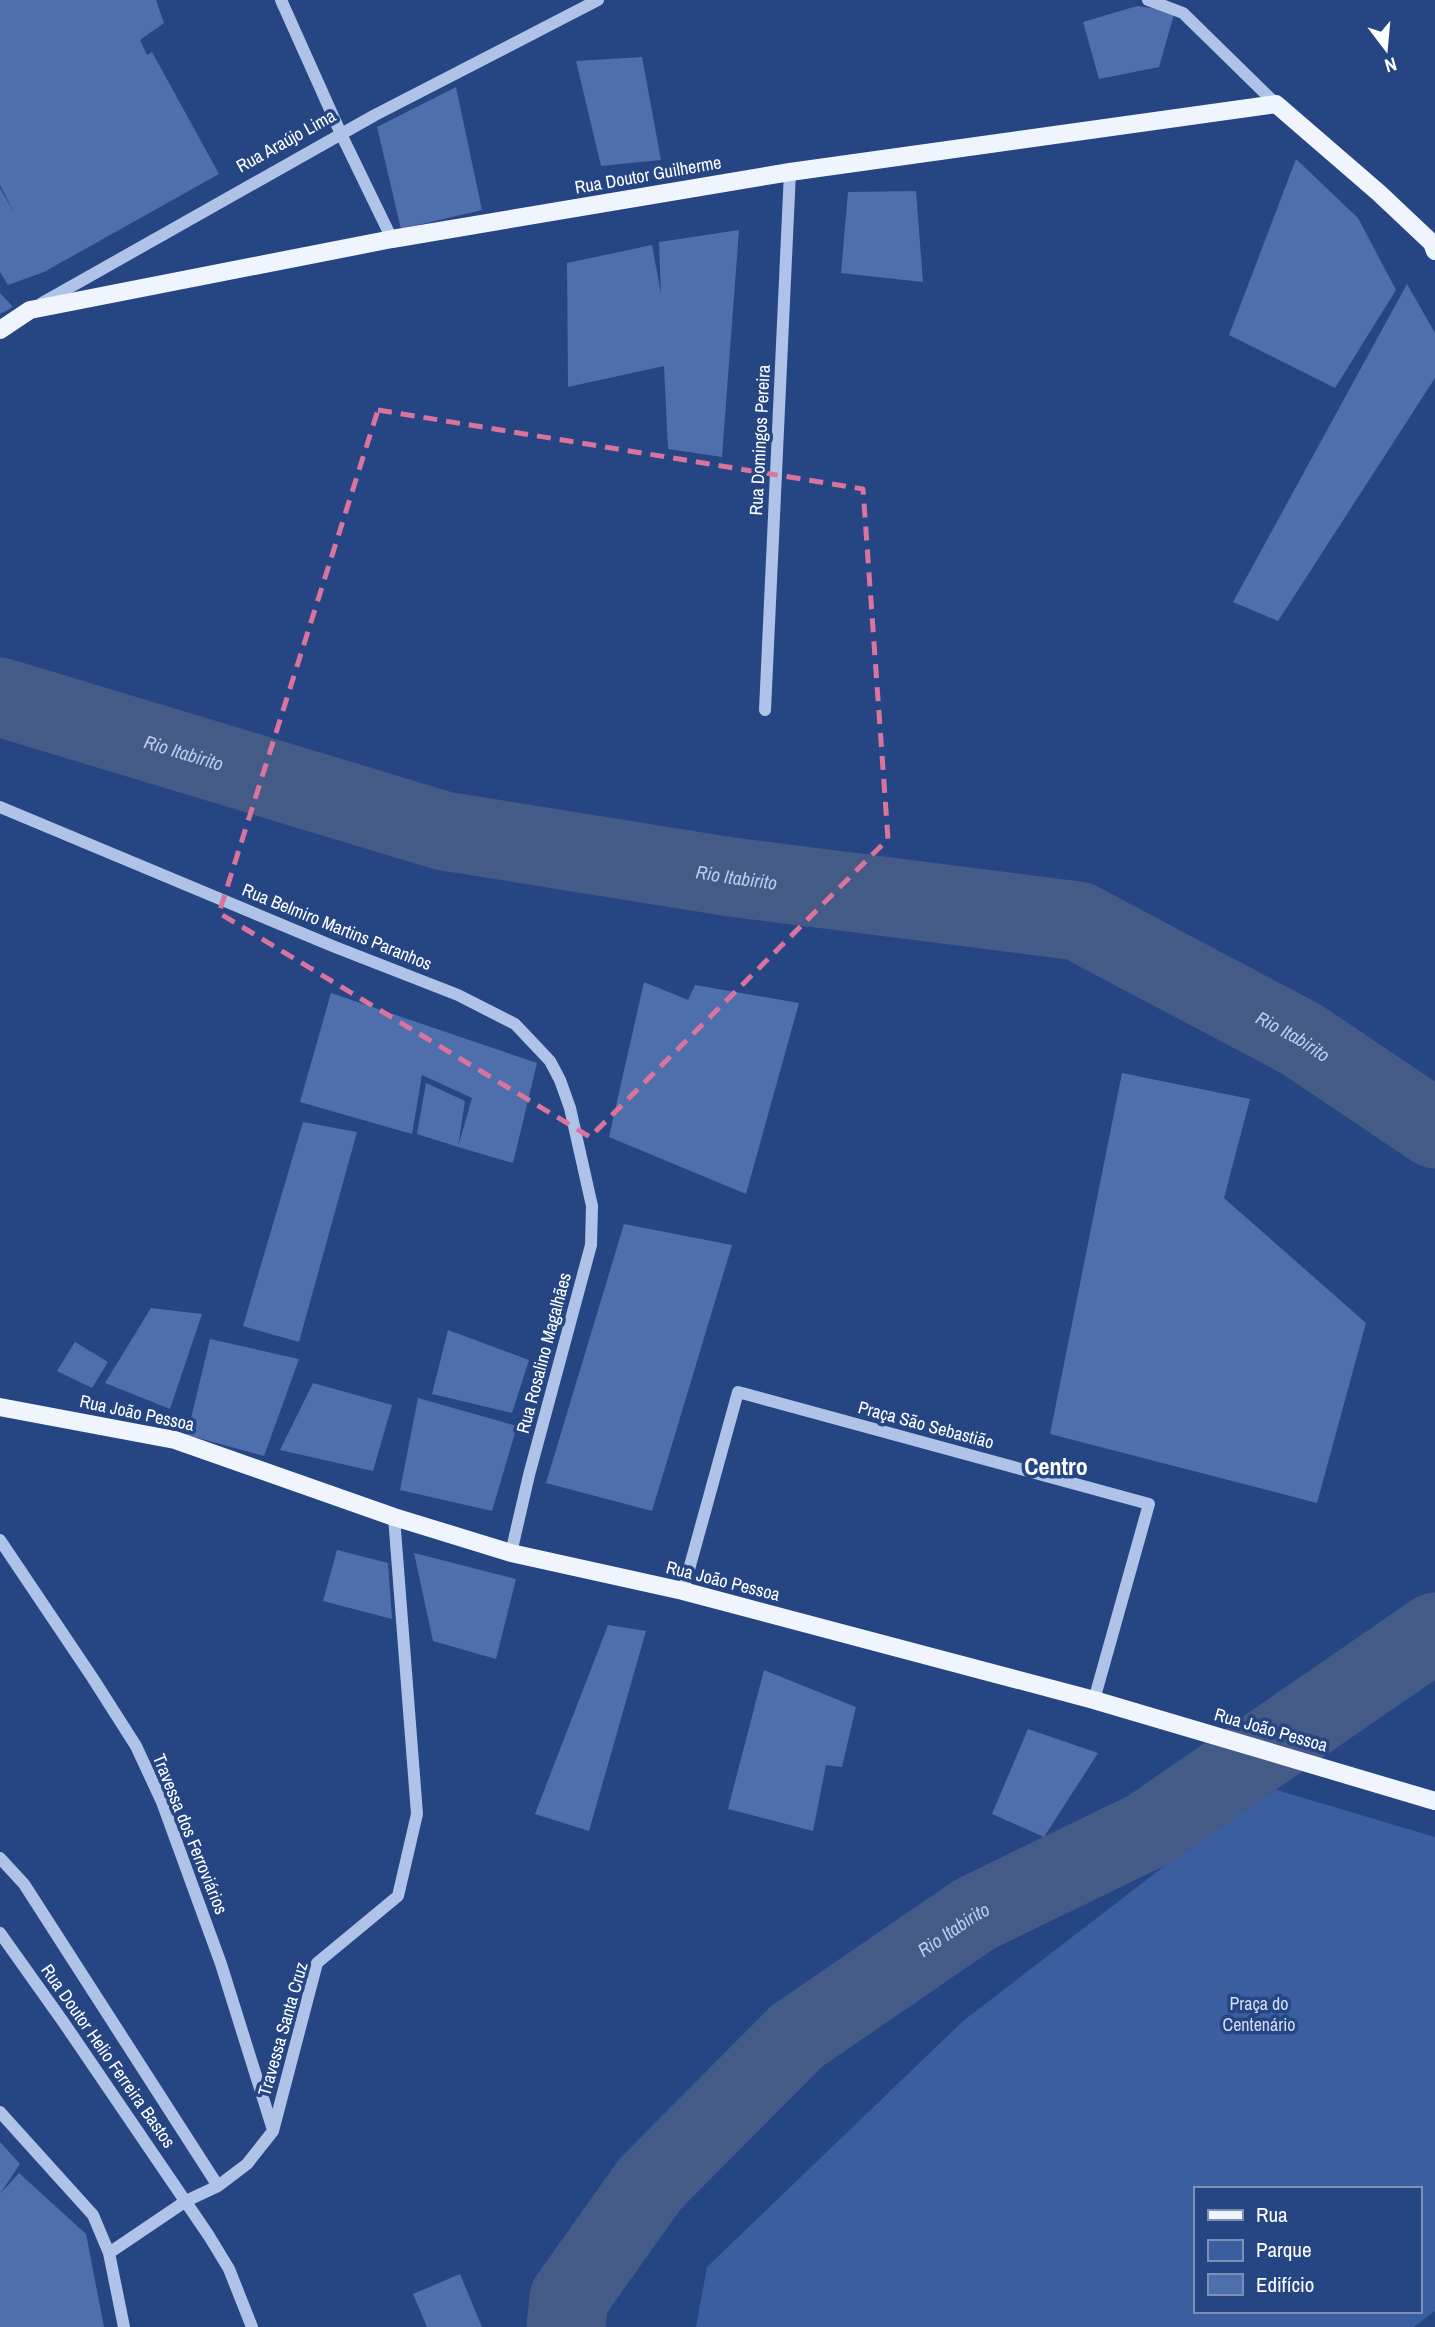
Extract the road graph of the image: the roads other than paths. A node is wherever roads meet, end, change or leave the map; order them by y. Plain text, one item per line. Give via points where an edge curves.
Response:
1 (281, 0) edge
2 (598, 0) edge
3 (1148, 0) edge
4 (1276, 104) junction
5 (341, 134) junction
6 (790, 172) junction
7 (392, 240) junction
8 (1434, 244) edge
9 (30, 310) junction
10 (0, 330) edge
11 (765, 710) dead end
12 (0, 807) edge
13 (581, 1161) joint
14 (0, 1407) edge
15 (394, 1517) junction
16 (0, 1540) edge
17 (511, 1553) junction
18 (683, 1591) junction
19 (1094, 1700) junction
20 (1435, 1801) edge
21 (0, 1858) edge
22 (0, 1933) edge
23 (0, 2112) edge
24 (273, 2131) junction
25 (218, 2186) junction
26 (186, 2201) junction
27 (109, 2253) junction
28 (124, 2327) edge
29 (252, 2327) edge

1 - 5 street
2 - 5 street, Rua Araújo Lima
3 - 4 street via 1183,13
4 - 6 main road, Rua Doutor Guilherme
4 - 8 main road
5 - 7 street
5 - 9 street, Rua Araújo Lima
6 - 7 main road, Rua Doutor Guilherme
6 - 11 street, Rua Domingos Pereira
7 - 9 main road, Rua Doutor Guilherme
9 - 10 main road, Rua Araújo Lima
12 - 13 street, Rua Belmiro Martins Paranhos via 458,995 515,1024 550,1061 561,1080
13 - 17 street, Rua Rosalino Magalhães via 592,1206 591,1245
14 - 15 main road, Rua João Pessoa via 175,1440
15 - 17 main road, Rua João Pessoa
15 - 24 street, Travessa Santa Cruz via 417,1814 398,1896 317,1963
16 - 24 street, Travessa dos Ferroviários via 135,1746 162,1802 221,1964
17 - 18 main road, Rua João Pessoa
18 - 19 main road, Rua João Pessoa
18 - 19 street, Praça São Sebastião via 738,1392 1149,1504
19 - 20 main road, Rua João Pessoa
21 - 25 street via 24,1884
22 - 26 street, Rua Doutor Helio Ferreira Bastos
23 - 27 street via 93,2215
24 - 25 street, Travessa Santa Cruz via 247,2164
25 - 26 street, Travessa Santa Cruz
26 - 27 street, Travessa Santa Cruz
26 - 29 street, Rua Doutor Helio Ferreira Bastos via 229,2269
27 - 28 street

